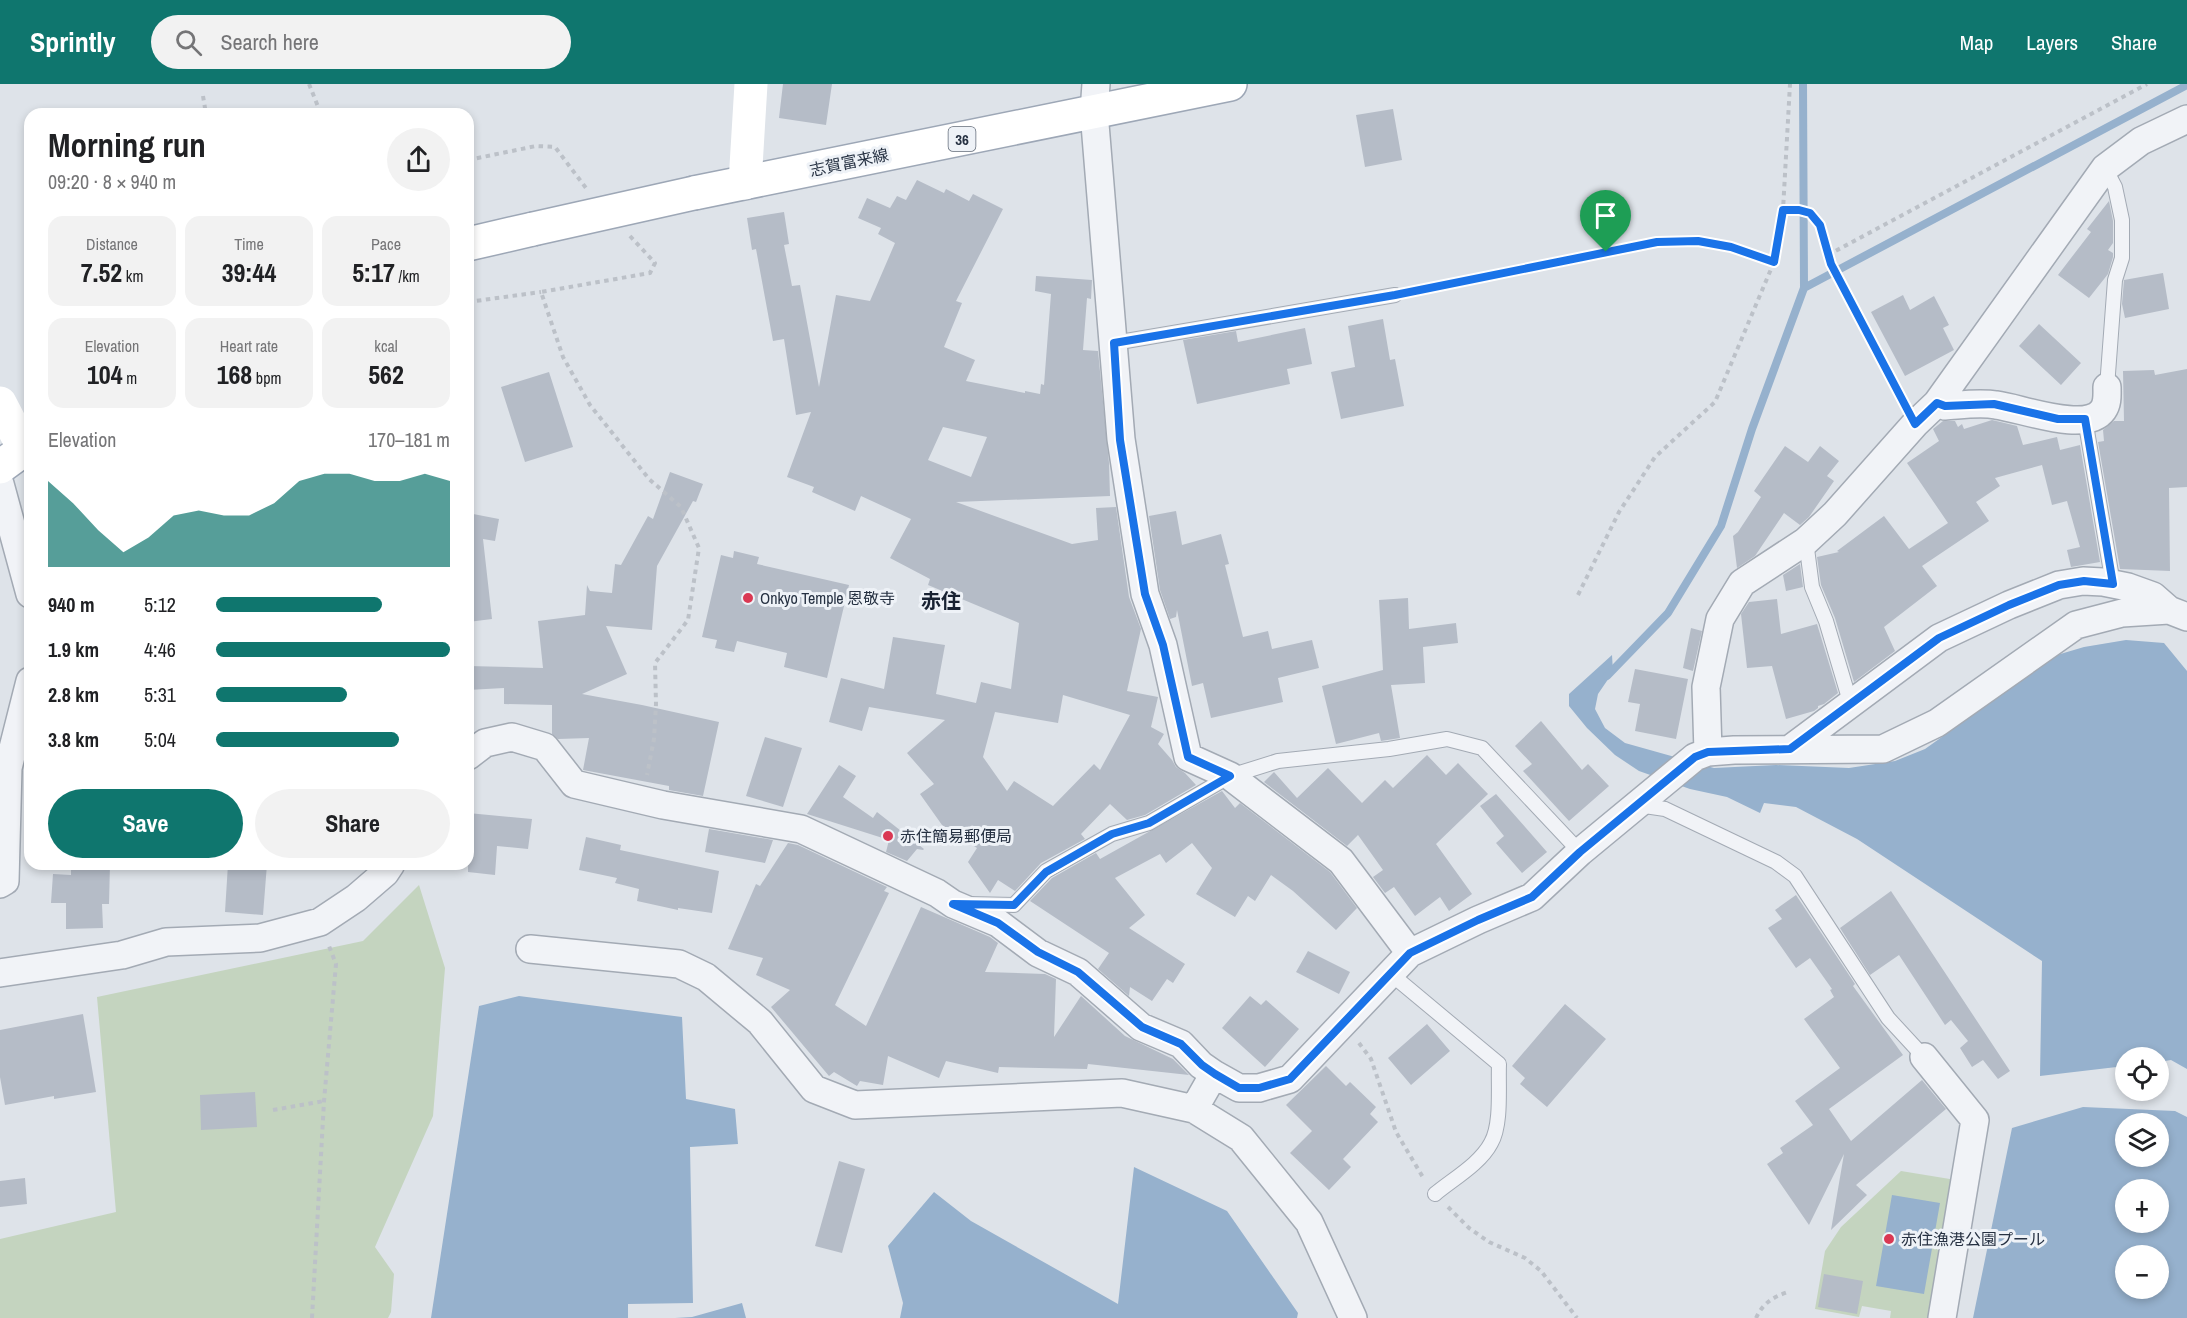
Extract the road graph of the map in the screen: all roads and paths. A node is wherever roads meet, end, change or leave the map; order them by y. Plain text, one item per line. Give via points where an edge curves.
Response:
1 (309, 84) edge
2 (751, 84) edge
3 (1230, 84) edge
4 (1790, 84) edge
5 (2147, 84) edge
6 (203, 96) dead end
7 (1095, 98) edge
8 (205, 108) edge
9 (319, 108) edge
10 (2187, 119) edge
11 (474, 159) edge
12 (2105, 168) junction
13 (745, 183) junction
14 (588, 190) dead end
15 (1783, 210) junction
16 (625, 231) dead end
17 (474, 243) edge
18 (1828, 255) junction
19 (1774, 262) junction
20 (542, 292) junction
21 (1395, 295) joint
22 (474, 301) edge
23 (1114, 343) junction
24 (2107, 387) joint
25 (1937, 403) junction
26 (0, 404) edge
27 (2085, 419) junction
28 (1915, 424) junction
29 (18, 454) edge
30 (0, 484) edge
31 (1806, 541) junction
32 (24, 572) edge
33 (2113, 584) junction
34 (1578, 595) dead end
35 (2178, 614) edge
36 (1851, 705) junction
37 (24, 734) edge
38 (1790, 749) junction
39 (474, 751) edge
40 (1702, 754) junction
41 (21, 761) edge
42 (1230, 776) junction
43 (642, 800) junction
44 (1644, 800) junction
45 (1580, 852) junction
46 (385, 870) edge
47 (0, 884) edge
48 (953, 904) junction
49 (320, 922) junction
50 (530, 949) dead end
51 (1410, 953) junction
52 (0, 973) edge
53 (1390, 974) junction
54 (1924, 1057) joint
55 (1215, 1074) junction
56 (324, 1101) junction
57 (1194, 1109) junction
58 (273, 1110) dead end
59 (1435, 1194) dead end
60 (1788, 1292) dead end
61 (312, 1318) edge
62 (1353, 1318) edge
63 (1756, 1318) edge
64 (1942, 1318) edge

1 - 9 path
2 - 13 main road
3 - 7 main road, 志賀富来線 / 36
4 - 15 path
5 - 18 path
6 - 8 path
7 - 13 main road, 志賀富来線 / 36
7 - 23 street
10 - 12 street via 2142,141
11 - 14 path via 536,146 555,147
12 - 24 lane via 2115,187 2122,220 2122,258 2115,280
12 - 25 street
13 - 17 main road, 志賀富来線 / 36, bridge
15 - 18 path via 1810,213 1820,225
15 - 19 path
16 - 20 path via 655,263 650,273
18 - 28 path
19 - 21 path via 1731,247 1698,241 1657,242
19 - 34 path via 1715,402 1655,457 1619,512
20 - 22 path
20 - 43 path via 563,357 590,405 649,479 681,507 699,548 688,620 655,663 654,739
21 - 23 lane
23 - 42 street via 1120,440 1145,594 1163,645 1188,757
24 - 27 street via 2105,408 2097,416
25 - 27 street via 1994,404 2058,419
25 - 28 street
26 - 29 main road
27 - 33 lane
28 - 31 street
30 - 32 street
31 - 36 lane via 1812,587
31 - 40 street via 1742,583 1720,619 1706,687
33 - 35 street via 2153,596
33 - 36 street via 2084,581 2059,585 2009,605 1939,638
35 - 38 street via 2122,613 2076,625 1937,723 1883,749
36 - 38 street
37 - 41 street
38 - 40 street
39 - 43 street via 485,743 512,737 545,747 574,784
40 - 44 street
41 - 47 street via 8,768 5,881
42 - 45 lane via 1278,761 1447,739 1482,748
42 - 48 lane via 1149,823 1112,834 1046,872 1014,905
42 - 51 street via 1341,861
43 - 48 street via 801,829 937,892
44 - 45 street
44 - 54 lane via 1776,862 1795,876 1888,1018
45 - 51 street via 1532,897
46 - 49 street via 357,898
48 - 55 street via 998,923 1038,952 1078,972 1142,1027 1181,1044
49 - 52 street via 260,938 166,942 122,955
49 - 56 path via 336,963
50 - 57 street via 679,964 706,977 760,1022 814,1089 855,1105 1122,1093
51 - 53 street
53 - 55 street via 1290,1079 1259,1088 1239,1088
53 - 59 lane via 1499,1064 1497,1128 1491,1143 1480,1158
54 - 64 street via 1975,1120
55 - 57 street
56 - 58 path
56 - 61 path
57 - 62 street via 1240,1138 1309,1222
60 - 63 path via 1773,1297

